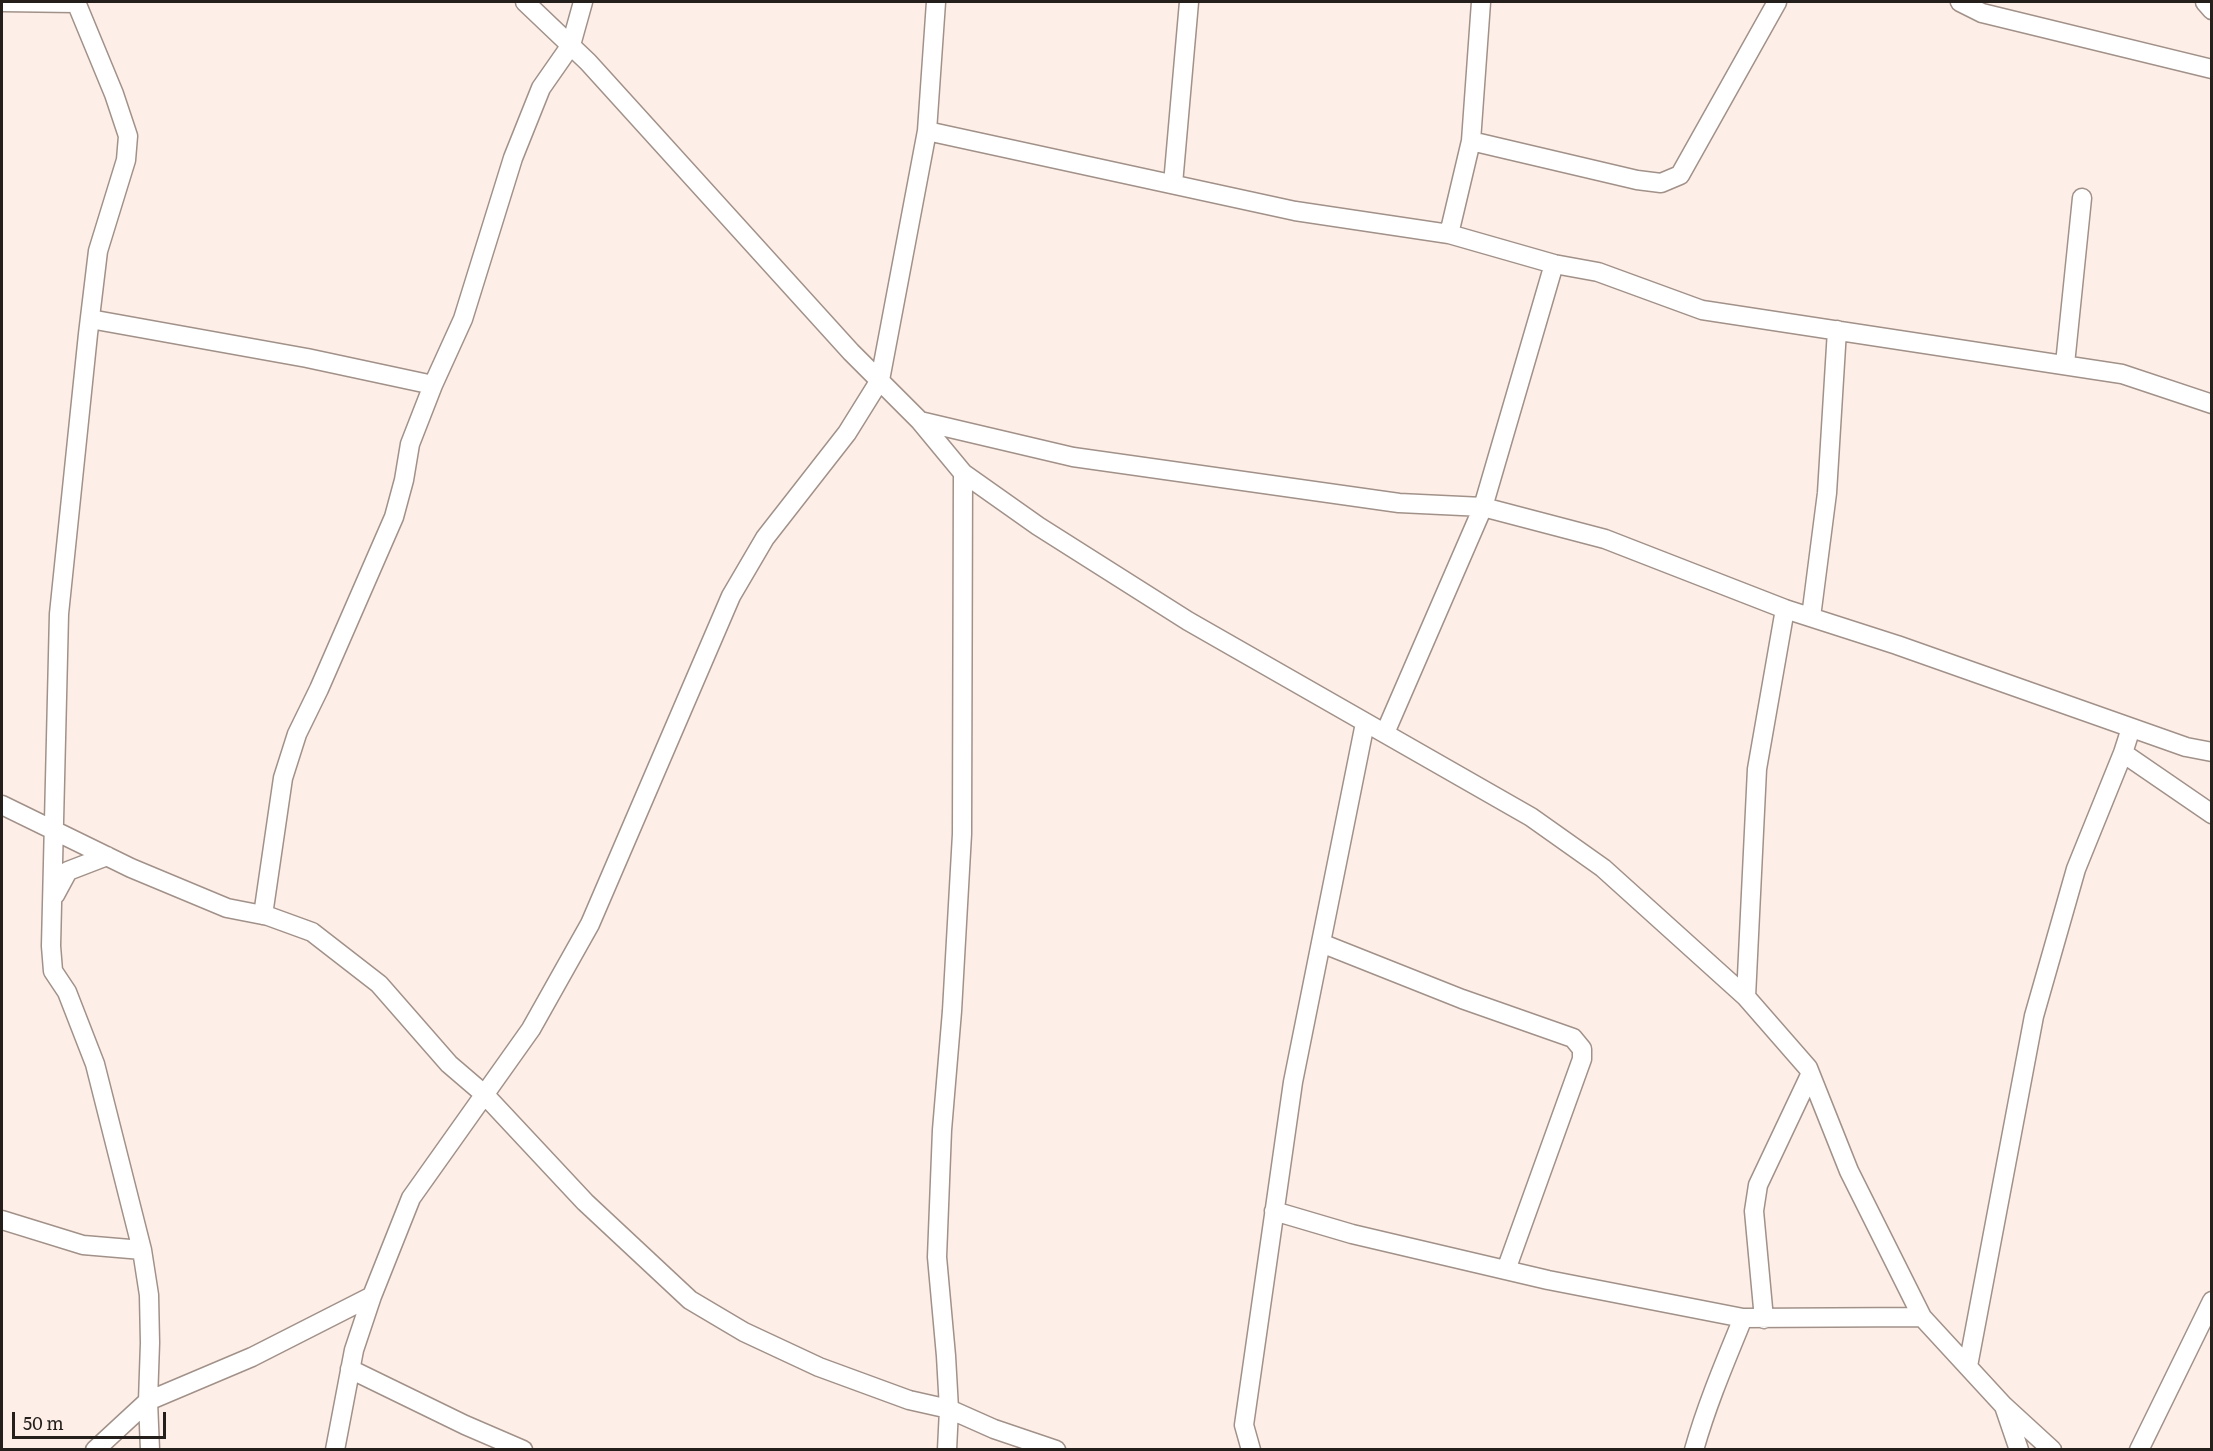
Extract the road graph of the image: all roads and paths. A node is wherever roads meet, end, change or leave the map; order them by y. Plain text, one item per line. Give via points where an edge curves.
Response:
1 (2, 2) edge
2 (76, 2) edge
3 (525, 2) edge
4 (583, 2) edge
5 (936, 2) edge
6 (1189, 2) edge
7 (1481, 2) edge
8 (1777, 2) edge
9 (1960, 2) edge
10 (2205, 2) edge
11 (2211, 10) edge
12 (571, 45) junction
13 (2211, 69) edge
14 (927, 130) junction
15 (1471, 141) junction
16 (1173, 184) junction
17 (2082, 198) dead end
18 (1449, 234) junction
19 (1554, 264) junction
20 (90, 319) junction
21 (1837, 330) junction
22 (2065, 364) junction
23 (880, 380) junction
24 (433, 385) junction
25 (2211, 404) edge
26 (920, 421) junction
27 (963, 473) junction
28 (1483, 507) junction
29 (1785, 609) junction
30 (1811, 617) junction
31 (1365, 723) junction
32 (2131, 728) junction
33 (1385, 733) junction
34 (2211, 752) edge
35 (2123, 753) junction
36 (2, 805) edge
37 (2211, 814) edge
38 (53, 829) junction
39 (107, 856) junction
40 (54, 898) junction
41 (263, 915) junction
42 (1321, 942) junction
43 (1746, 997) junction
44 (1810, 1075) junction
45 (484, 1094) junction
46 (1274, 1211) junction
47 (2, 1220) edge
48 (142, 1250) junction
49 (1506, 1270) junction
50 (372, 1296) junction
51 (2211, 1301) edge
52 (1922, 1317) junction
53 (1743, 1318) junction
54 (1764, 1319) junction
55 (1968, 1366) junction
56 (350, 1369) junction
57 (148, 1401) junction
58 (2004, 1406) junction
59 (949, 1409) junction
60 (95, 1449) edge
61 (150, 1449) edge
62 (335, 1449) edge
63 (523, 1449) edge
64 (947, 1449) edge
65 (1056, 1449) edge
66 (1251, 1449) edge
67 (1694, 1449) edge
68 (2019, 1449) edge
69 (2052, 1449) edge
70 (2139, 1449) edge

1 - 2 street
2 - 20 street via 128,136 126,160 98,251
3 - 12 street
4 - 12 street
5 - 14 street
6 - 16 street
7 - 15 street
8 - 15 street via 1680,175 1661,183 1637,180
9 - 13 street via 1982,13
10 - 11 street
12 - 23 street
12 - 24 street via 541,88 513,158 463,319
14 - 16 street
14 - 23 street
15 - 18 street
16 - 18 street via 1295,211
17 - 22 street
18 - 19 street
19 - 21 street via 1598,272 1702,310
19 - 28 street
20 - 24 street
20 - 38 street via 59,614
21 - 22 street
21 - 30 street via 1827,493
22 - 25 street via 2122,374
23 - 26 street
23 - 45 street via 847,433 765,538 731,596 590,924 531,1029
24 - 41 street via 410,444 393,517 297,734 283,778
26 - 27 street
26 - 28 street via 1073,457 1399,503
27 - 31 street via 1038,526 1188,621
27 - 59 street via 962,834 937,1257
28 - 29 street via 1605,539
28 - 33 street
29 - 30 street
29 - 43 street via 1757,769
30 - 32 street
31 - 33 street
31 - 42 street
32 - 34 street
32 - 35 street
33 - 43 street via 1531,817 1603,868
35 - 37 street
35 - 55 street via 2076,869 2034,1016
36 - 38 street
38 - 39 street
38 - 40 street
39 - 40 street via 68,871
39 - 41 street via 227,908
40 - 48 street via 53,971 67,993 95,1064
41 - 45 street via 312,932 379,984 449,1064
42 - 46 street via 1293,1082
42 - 49 street via 1462,999 1573,1038 1582,1049 1582,1059
43 - 44 street
44 - 52 street via 1848,1171
44 - 54 street via 1758,1185 1754,1211
45 - 50 street via 411,1198
45 - 59 street via 585,1202 690,1300 744,1332 819,1367 909,1400
46 - 49 street via 1352,1234
46 - 66 street via 1244,1425
47 - 48 street via 83,1245
48 - 57 street via 149,1295
49 - 53 street
50 - 56 street
50 - 57 street via 252,1357
51 - 70 street
52 - 54 street
52 - 55 street
53 - 54 street
53 - 67 street via 1719,1373
55 - 58 street
56 - 62 street
56 - 63 street
57 - 60 street
57 - 61 street
58 - 68 street
58 - 69 street
59 - 64 street
59 - 65 street

